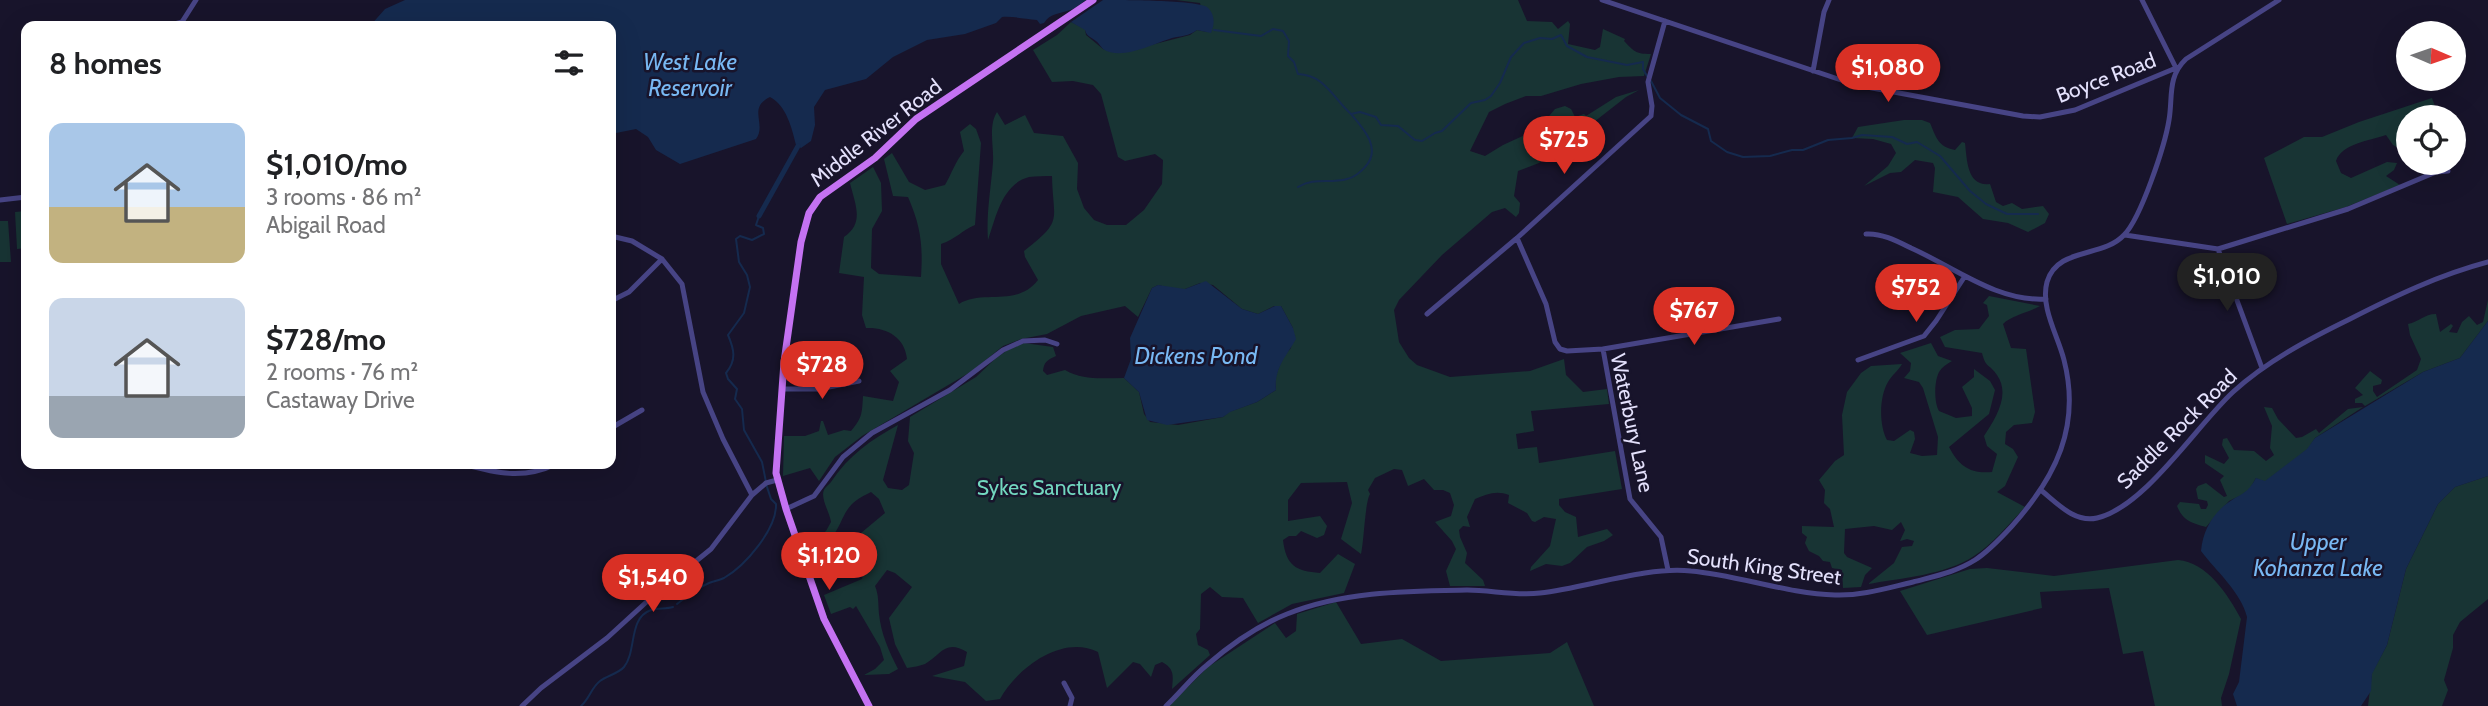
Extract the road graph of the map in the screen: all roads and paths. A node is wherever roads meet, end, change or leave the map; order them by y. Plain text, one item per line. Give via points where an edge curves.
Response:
1 (196, 0) edge
2 (1093, 0) edge
3 (1602, 0) edge
4 (1829, 0) edge
5 (2142, 0) edge
6 (2278, 0) edge
7 (183, 21) edge
8 (1665, 21) junction
9 (2176, 68) junction
10 (1813, 71) junction
11 (2429, 175) edge
12 (21, 198) edge
13 (0, 200) edge
14 (1866, 234) dead end
15 (2125, 235) junction
16 (616, 237) edge
17 (1517, 238) junction
18 (2218, 249) junction
19 (662, 259) junction
20 (2488, 262) edge
21 (1965, 276) junction
22 (616, 298) edge
23 (2046, 299) junction
24 (1427, 314) dead end
25 (1779, 319) dead end
26 (1057, 344) dead end
27 (1604, 349) junction
28 (1858, 360) dead end
29 (2262, 368) junction
30 (859, 381) dead end
31 (782, 389) junction
32 (642, 410) dead end
33 (616, 425) edge
34 (485, 469) edge
35 (543, 469) edge
36 (774, 480) junction
37 (2042, 491) junction
38 (752, 495) junction
39 (786, 509) junction
40 (1668, 570) junction
41 (1064, 683) dead end
42 (522, 706) edge
43 (869, 706) edge
44 (1070, 706) edge
45 (1166, 706) edge

1 - 7 street
2 - 31 main road, Middle River Road via 916,119 875,158 814,204 801,242
3 - 8 street, Boyce Road
4 - 10 street
5 - 9 street
6 - 9 street
8 - 10 street, Boyce Road
8 - 17 street via 1648,82 1651,116
9 - 10 street, Boyce Road via 2076,110 2040,117 1856,86
9 - 15 street via 2167,130
11 - 18 street via 2348,209
12 - 13 street
14 - 21 street via 1896,240
15 - 18 street
15 - 23 street via 2060,263 2048,278
16 - 19 street
17 - 24 street
17 - 27 street, Waterbury Lane via 1546,303 1560,349
18 - 29 street
19 - 22 street via 629,292
19 - 38 street via 682,284 703,392
20 - 29 street, Saddle Rock Road via 2426,282
21 - 23 street via 2016,297
21 - 28 street via 1924,335
23 - 37 street, South King Street via 2064,359 2069,413 2062,448
25 - 27 street
26 - 39 street via 1023,341 1003,350 950,390 872,433 843,457 814,496
27 - 40 street, Waterbury Lane via 1630,499 1661,537
29 - 37 street, Saddle Rock Road via 2219,406 2147,485 2114,510 2098,518 2079,517
30 - 31 street via 818,389
31 - 36 main road, Middle River Road
32 - 33 street
34 - 35 street via 511,475
36 - 38 street
36 - 39 main road, Middle River Road
37 - 40 street, South King Street via 2003,536 1971,563 1877,591 1832,595
38 - 42 street via 711,549
39 - 43 main road, Middle River Road via 824,620
40 - 45 street, South King Street via 1536,593 1366,595 1320,603 1280,617 1236,644 1204,667
41 - 44 street via 1072,698

